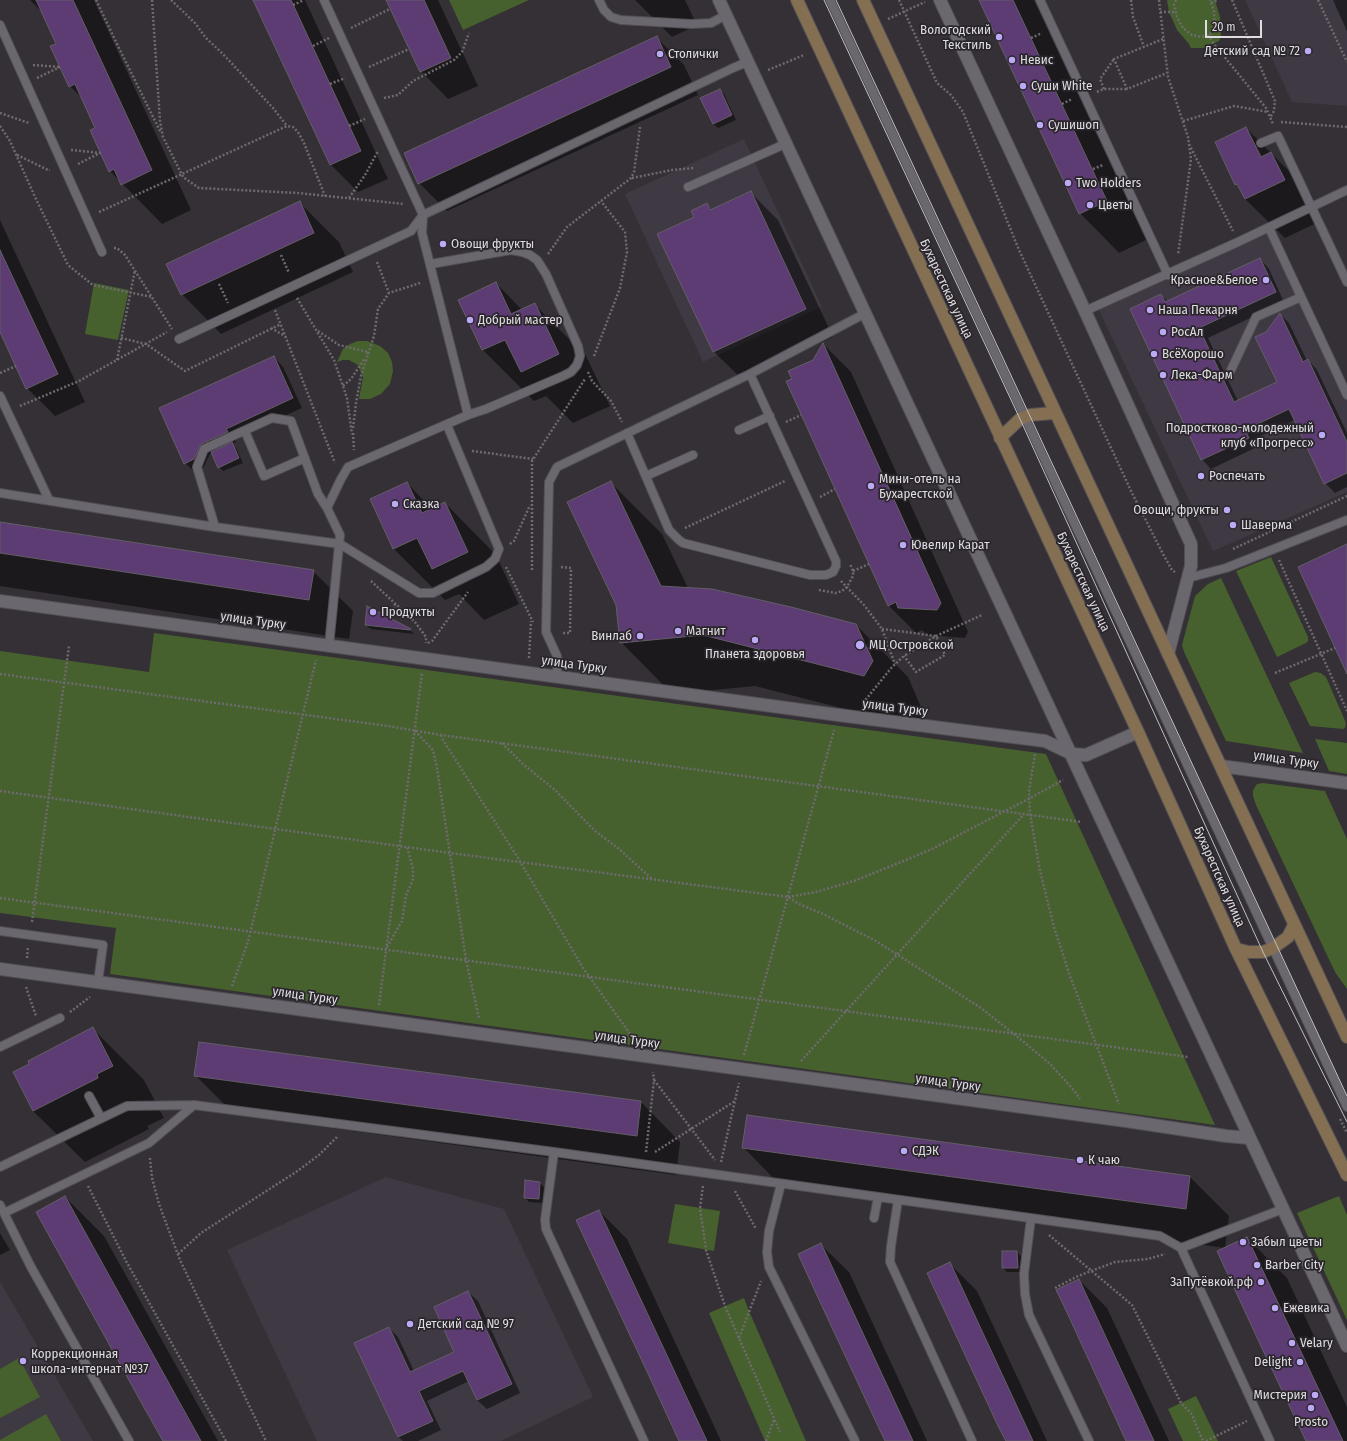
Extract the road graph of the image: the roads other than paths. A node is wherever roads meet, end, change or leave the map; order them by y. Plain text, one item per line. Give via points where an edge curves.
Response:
1 (324, 0) edge
2 (599, 0) edge
3 (719, 0) edge
4 (797, 0) edge
5 (830, 0) edge
6 (863, 0) edge
7 (1040, 0) edge
8 (933, 1) edge
9 (726, 15) junction
10 (0, 25) edge
11 (747, 62) junction
12 (785, 144) junction
13 (1261, 144) dead end
14 (688, 187) dead end
15 (1347, 190) edge
16 (1312, 206) junction
17 (423, 215) junction
18 (1269, 228) junction
19 (102, 252) road end
20 (430, 264) junction
21 (1168, 275) junction
22 (1347, 282) edge
23 (1301, 296) junction
24 (1085, 311) junction
25 (864, 314) junction
26 (179, 339) road end
27 (1232, 370) dead end
28 (750, 374) junction
29 (1347, 395) edge
30 (0, 396) edge
31 (1054, 413) junction
32 (468, 415) junction
33 (770, 416) junction
34 (1025, 417) junction
35 (447, 425) junction
36 (626, 430) junction
37 (739, 430) dead end
38 (245, 431) junction
39 (1000, 438) junction
40 (693, 456) dead end
41 (305, 458) junction
42 (646, 476) junction
43 (0, 493) edge
44 (49, 500) junction
45 (327, 508) junction
46 (1347, 520) edge
47 (215, 527) junction
48 (340, 544) junction
49 (1188, 578) junction
50 (0, 601) edge
51 (324, 645) junction
52 (1168, 654) junction
53 (556, 677) junction
54 (1138, 732) junction
55 (1072, 754) junction
56 (1221, 766) junction
57 (1347, 783) edge
58 (1294, 925) junction
59 (0, 931) edge
60 (1236, 948) junction
61 (1273, 948) junction
62 (0, 969) edge
63 (98, 982) junction
64 (60, 1018) road end
65 (1347, 1037) edge
66 (0, 1047) edge
67 (89, 1096) dead end
68 (194, 1105) junction
69 (1347, 1107) edge
70 (101, 1118) junction
71 (1249, 1138) junction
72 (554, 1152) junction
73 (0, 1167) edge
74 (1347, 1176) edge
75 (781, 1184) junction
76 (878, 1197) junction
77 (898, 1200) junction
78 (0, 1205) edge
79 (1283, 1209) junction
80 (4, 1213) junction
81 (874, 1218) dead end
82 (1032, 1218) junction
83 (1181, 1248) junction
84 (1347, 1346) edge
85 (129, 1441) edge
86 (644, 1441) edge
87 (855, 1441) edge
88 (972, 1441) edge
89 (1089, 1441) edge
90 (1270, 1441) edge

1 - 17 lane
2 - 9 lane via 611,17 621,20 691,24 711,23
3 - 9 street
4 - 39 main road, Бухарестская улица
5 - 34 lane
6 - 31 main road
7 - 21 lane
8 - 24 street
9 - 11 street
10 - 19 lane
11 - 12 street
11 - 17 lane
12 - 14 lane
12 - 25 street
13 - 16 lane via 1278,136
15 - 16 lane
16 - 18 lane
16 - 22 lane
17 - 20 lane via 422,233
17 - 26 lane via 411,231
18 - 21 lane
18 - 23 lane
20 - 32 lane
20 - 32 lane via 511,250 530,255 546,274 578,346 578,365 571,372
21 - 24 lane
23 - 27 lane via 1256,317
23 - 29 lane
24 - 49 street via 1191,544 1192,557
25 - 28 lane
25 - 55 street
28 - 33 lane
28 - 36 lane
30 - 44 lane
31 - 34 main road
31 - 52 main road
32 - 35 lane
33 - 37 lane
33 - 42 lane via 836,561 833,572 826,576 810,575 684,543 669,530
34 - 39 main road
34 - 61 lane
35 - 45 lane via 348,467
35 - 48 lane via 499,549 495,560 433,593 419,592
36 - 42 lane
36 - 53 lane via 557,466 549,482 546,632 557,656
38 - 41 lane via 272,418 291,422
38 - 41 lane via 264,476
38 - 47 lane via 204,449 197,467
39 - 54 main road, Бухарестская улица
40 - 42 lane
41 - 45 lane via 318,494
43 - 44 lane
44 - 47 lane
45 - 48 lane via 340,535
46 - 49 lane via 1226,568
47 - 48 lane
48 - 51 lane
49 - 52 street
50 - 51 street, улица Турку
51 - 53 street, улица Турку
52 - 56 main road
53 - 55 street, улица Турку via 1037,740
54 - 55 street, улица Турку via 1086,755
54 - 60 main road, Бухарестская улица
55 - 71 street
56 - 57 street, улица Турку
56 - 58 main road
58 - 61 main road via 1288,937
58 - 65 main road
59 - 63 lane via 103,945
60 - 61 main road via 1249,952 1263,952
60 - 74 main road, Бухарестская улица
61 - 69 lane
62 - 63 street, улица Турку
63 - 71 street, улица Турку
64 - 66 lane
67 - 70 lane
68 - 70 lane via 127,1106
68 - 72 lane
68 - 80 lane via 149,1143
70 - 73 lane
71 - 79 street
72 - 75 lane via 645,1162
72 - 86 lane via 546,1229
75 - 76 lane
75 - 87 lane via 767,1242 769,1267
76 - 77 lane
76 - 81 lane
77 - 82 lane
77 - 88 lane via 890,1262
78 - 80 lane
79 - 83 lane
79 - 84 street
80 - 85 lane
82 - 83 lane via 1160,1236
82 - 89 lane via 1024,1274 1029,1314
83 - 90 lane

